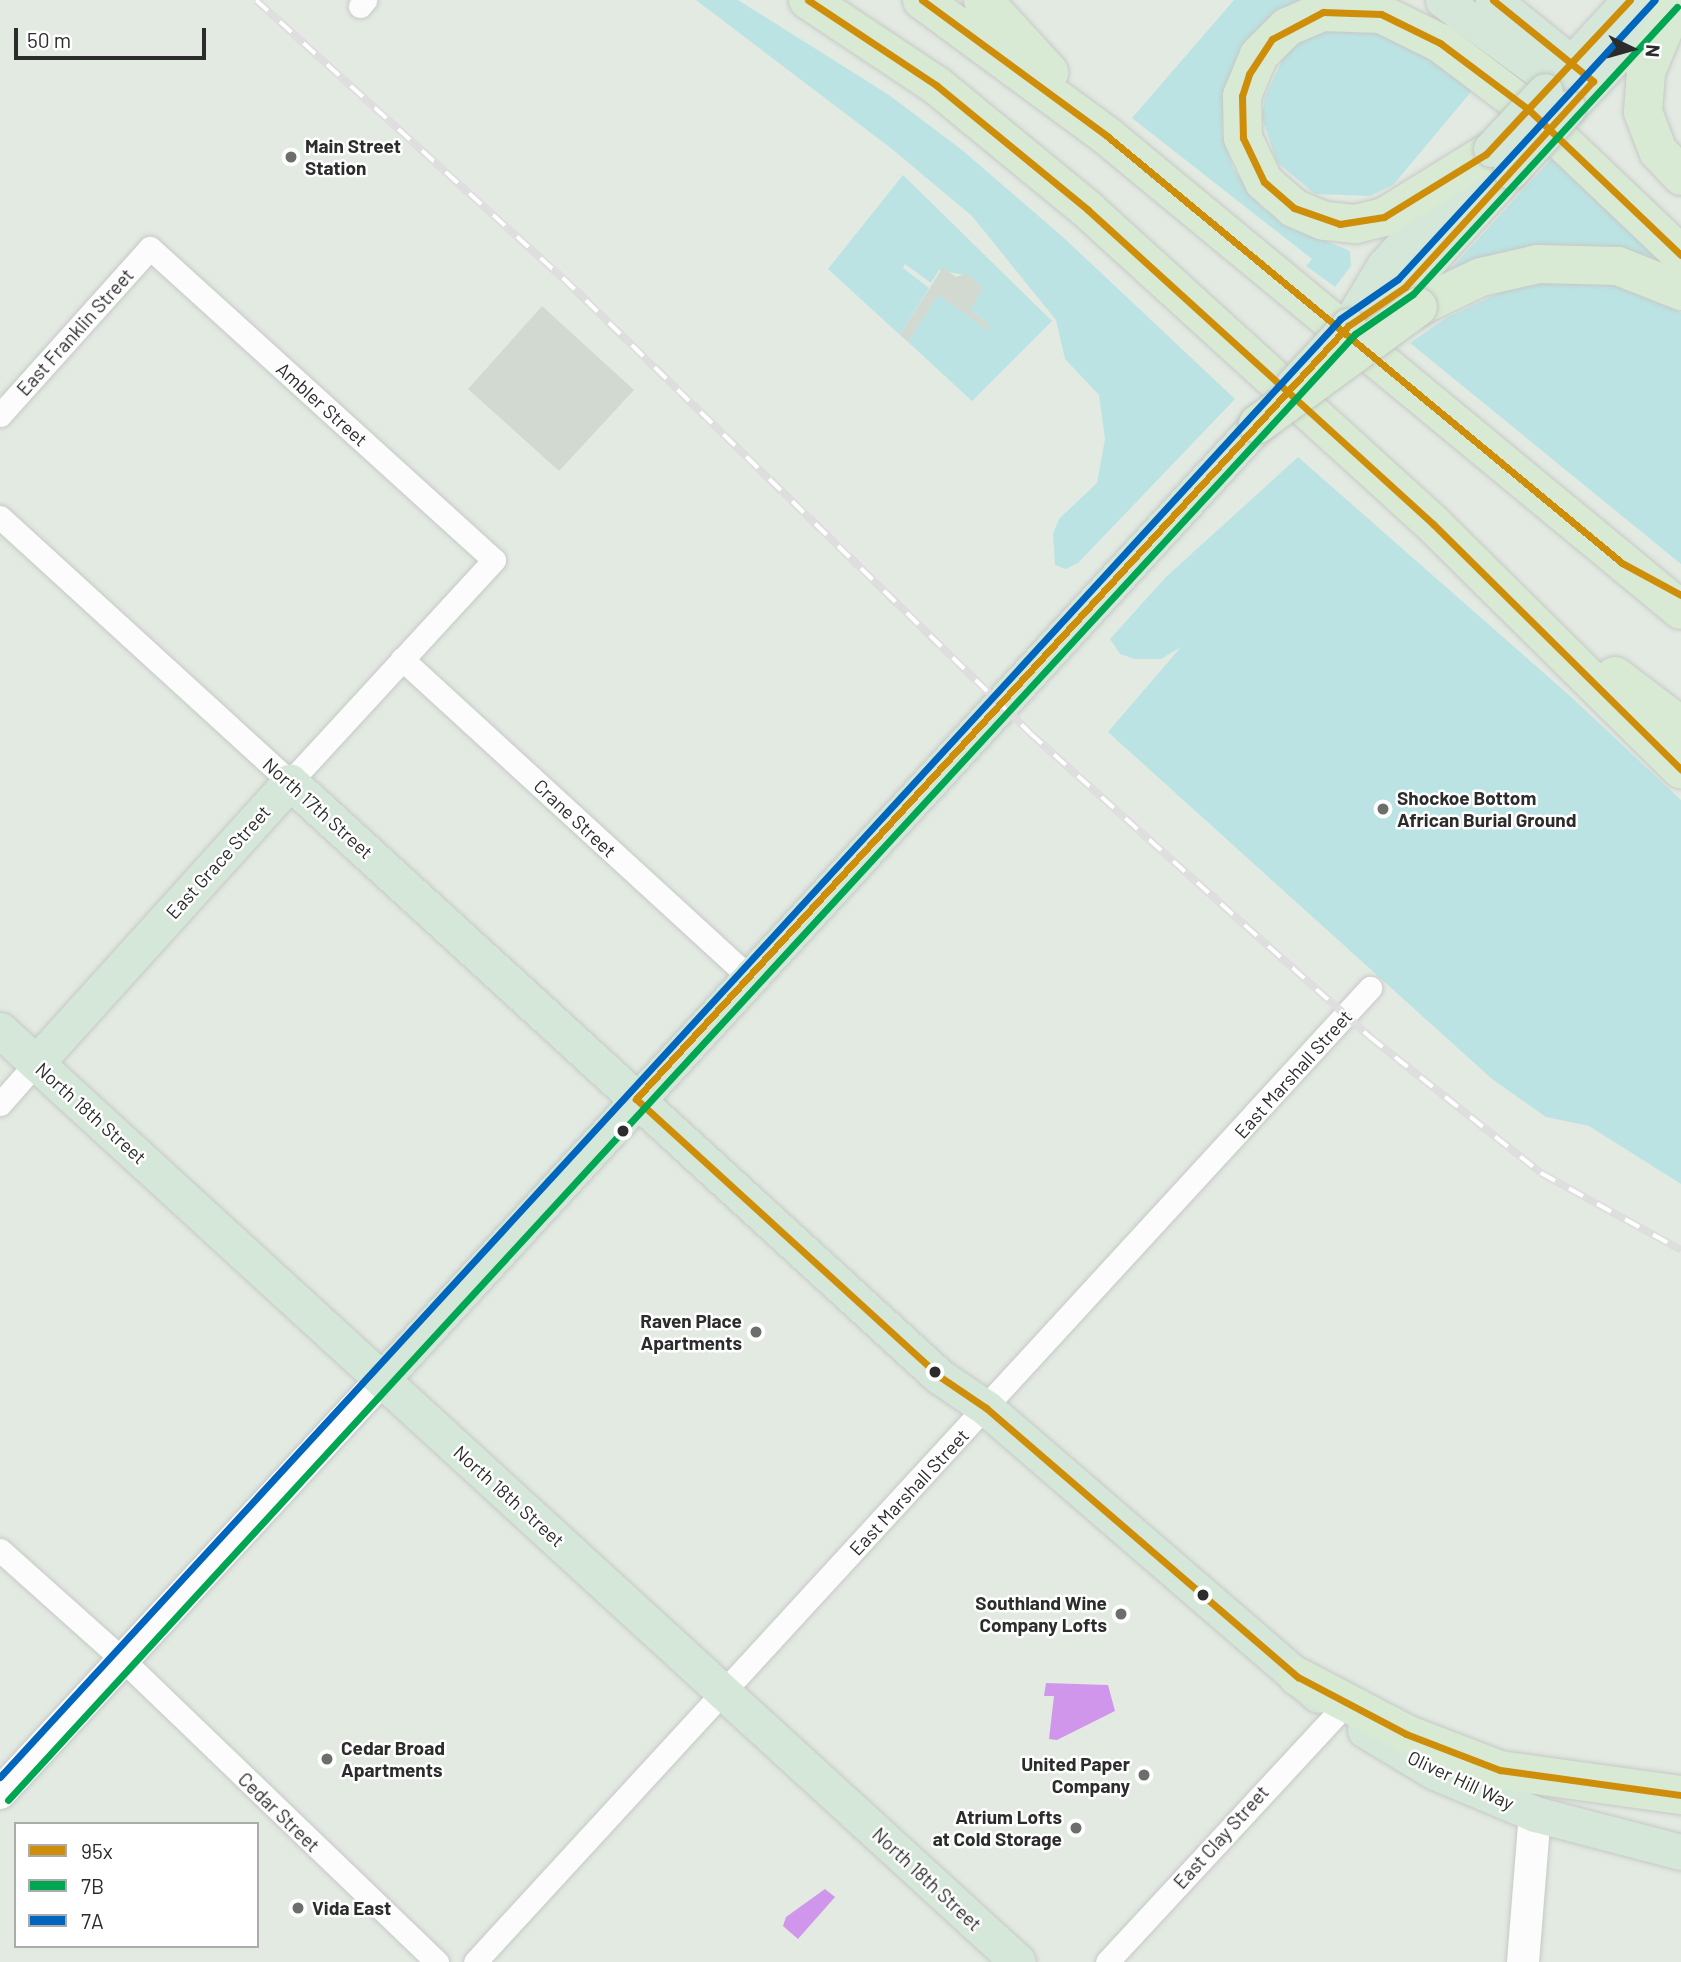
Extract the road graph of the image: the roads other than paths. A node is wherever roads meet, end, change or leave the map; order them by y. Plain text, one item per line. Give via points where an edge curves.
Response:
1 (808, 0) edge
2 (922, 0) edge
3 (983, 0) edge
4 (1443, 0) edge
5 (1493, 0) edge
6 (1630, 0) edge
7 (1669, 0) edge
8 (1676, 0) edge
9 (1568, 87) junction
10 (1107, 136) junction
11 (1496, 158) junction
12 (1681, 176) edge
13 (150, 248) joint
14 (1681, 255) edge
15 (1402, 287) junction
16 (1681, 290) edge
17 (0, 415) edge
18 (1251, 430) junction
19 (0, 517) edge
20 (1433, 524) junction
21 (494, 560) joint
22 (1622, 563) junction
23 (1681, 596) edge
24 (1681, 610) edge
25 (402, 659) junction
26 (1681, 726) edge
27 (1681, 769) edge
28 (290, 782) junction
29 (748, 976) junction
30 (1370, 988) dead end
31 (0, 1030) edge
32 (36, 1063) junction
33 (636, 1099) junction
34 (0, 1104) edge
35 (382, 1379) junction
36 (986, 1408) junction
37 (0, 1550) edge
38 (123, 1660) junction
39 (1298, 1677) junction
40 (724, 1692) junction
41 (1337, 1714) junction
42 (0, 1793) edge
43 (1681, 1795) edge
44 (1535, 1814) junction
45 (1681, 1852) edge
46 (437, 1962) edge
47 (475, 1962) edge
48 (1018, 1962) edge
49 (1107, 1962) edge
50 (1524, 1962) edge

1 - 20 highway via 936,85 1088,210
2 - 10 highway
3 - 10 highway
4 - 9 main road
5 - 9 main road
6 - 9 main road
7 - 9 main road
8 - 12 highway via 1646,72 1643,112 1658,151
9 - 11 main road, bridge
10 - 22 highway
11 - 14 highway via 1384,217 1355,224 1324,221 1294,208 1264,182 1243,138 1242,96 1259,55 1287,27 1323,12 1381,14 1440,43 1530,111
11 - 15 main road
13 - 17 street, East Franklin Street
13 - 21 street, Ambler Street
15 - 16 highway via 1538,264 1618,266
15 - 18 highway, bridge
15 - 18 main road, bridge via 1348,326
18 - 29 main road
19 - 28 street, North 17th Street
20 - 26 highway via 1587,656
20 - 27 highway
21 - 25 street, East Grace Street
22 - 23 highway
22 - 24 highway
25 - 28 street, East Grace Street
25 - 29 street, Crane Street
28 - 32 main road, East Grace Street
28 - 33 main road, North 17th Street
29 - 33 main road
30 - 36 street, East Marshall Street
31 - 32 main road, North 18th Street
32 - 34 street, East Grace Street
32 - 35 main road, North 18th Street
33 - 35 main road
33 - 36 main road, Oliver Hill Way via 939,1376
35 - 38 main road
35 - 40 main road, North 18th Street
36 - 39 main road, Oliver Hill Way
36 - 40 street, East Marshall Street
37 - 38 street, Cedar Street
38 - 42 main road
38 - 46 street, Cedar Street
39 - 41 main road, Oliver Hill Way
39 - 43 highway via 1406,1734 1500,1770
40 - 47 street, East Marshall Street
40 - 48 main road, North 18th Street
41 - 44 main road, Oliver Hill Way via 1435,1772
41 - 49 street, East Clay Street
44 - 45 main road, Oliver Hill Way
44 - 50 main road

